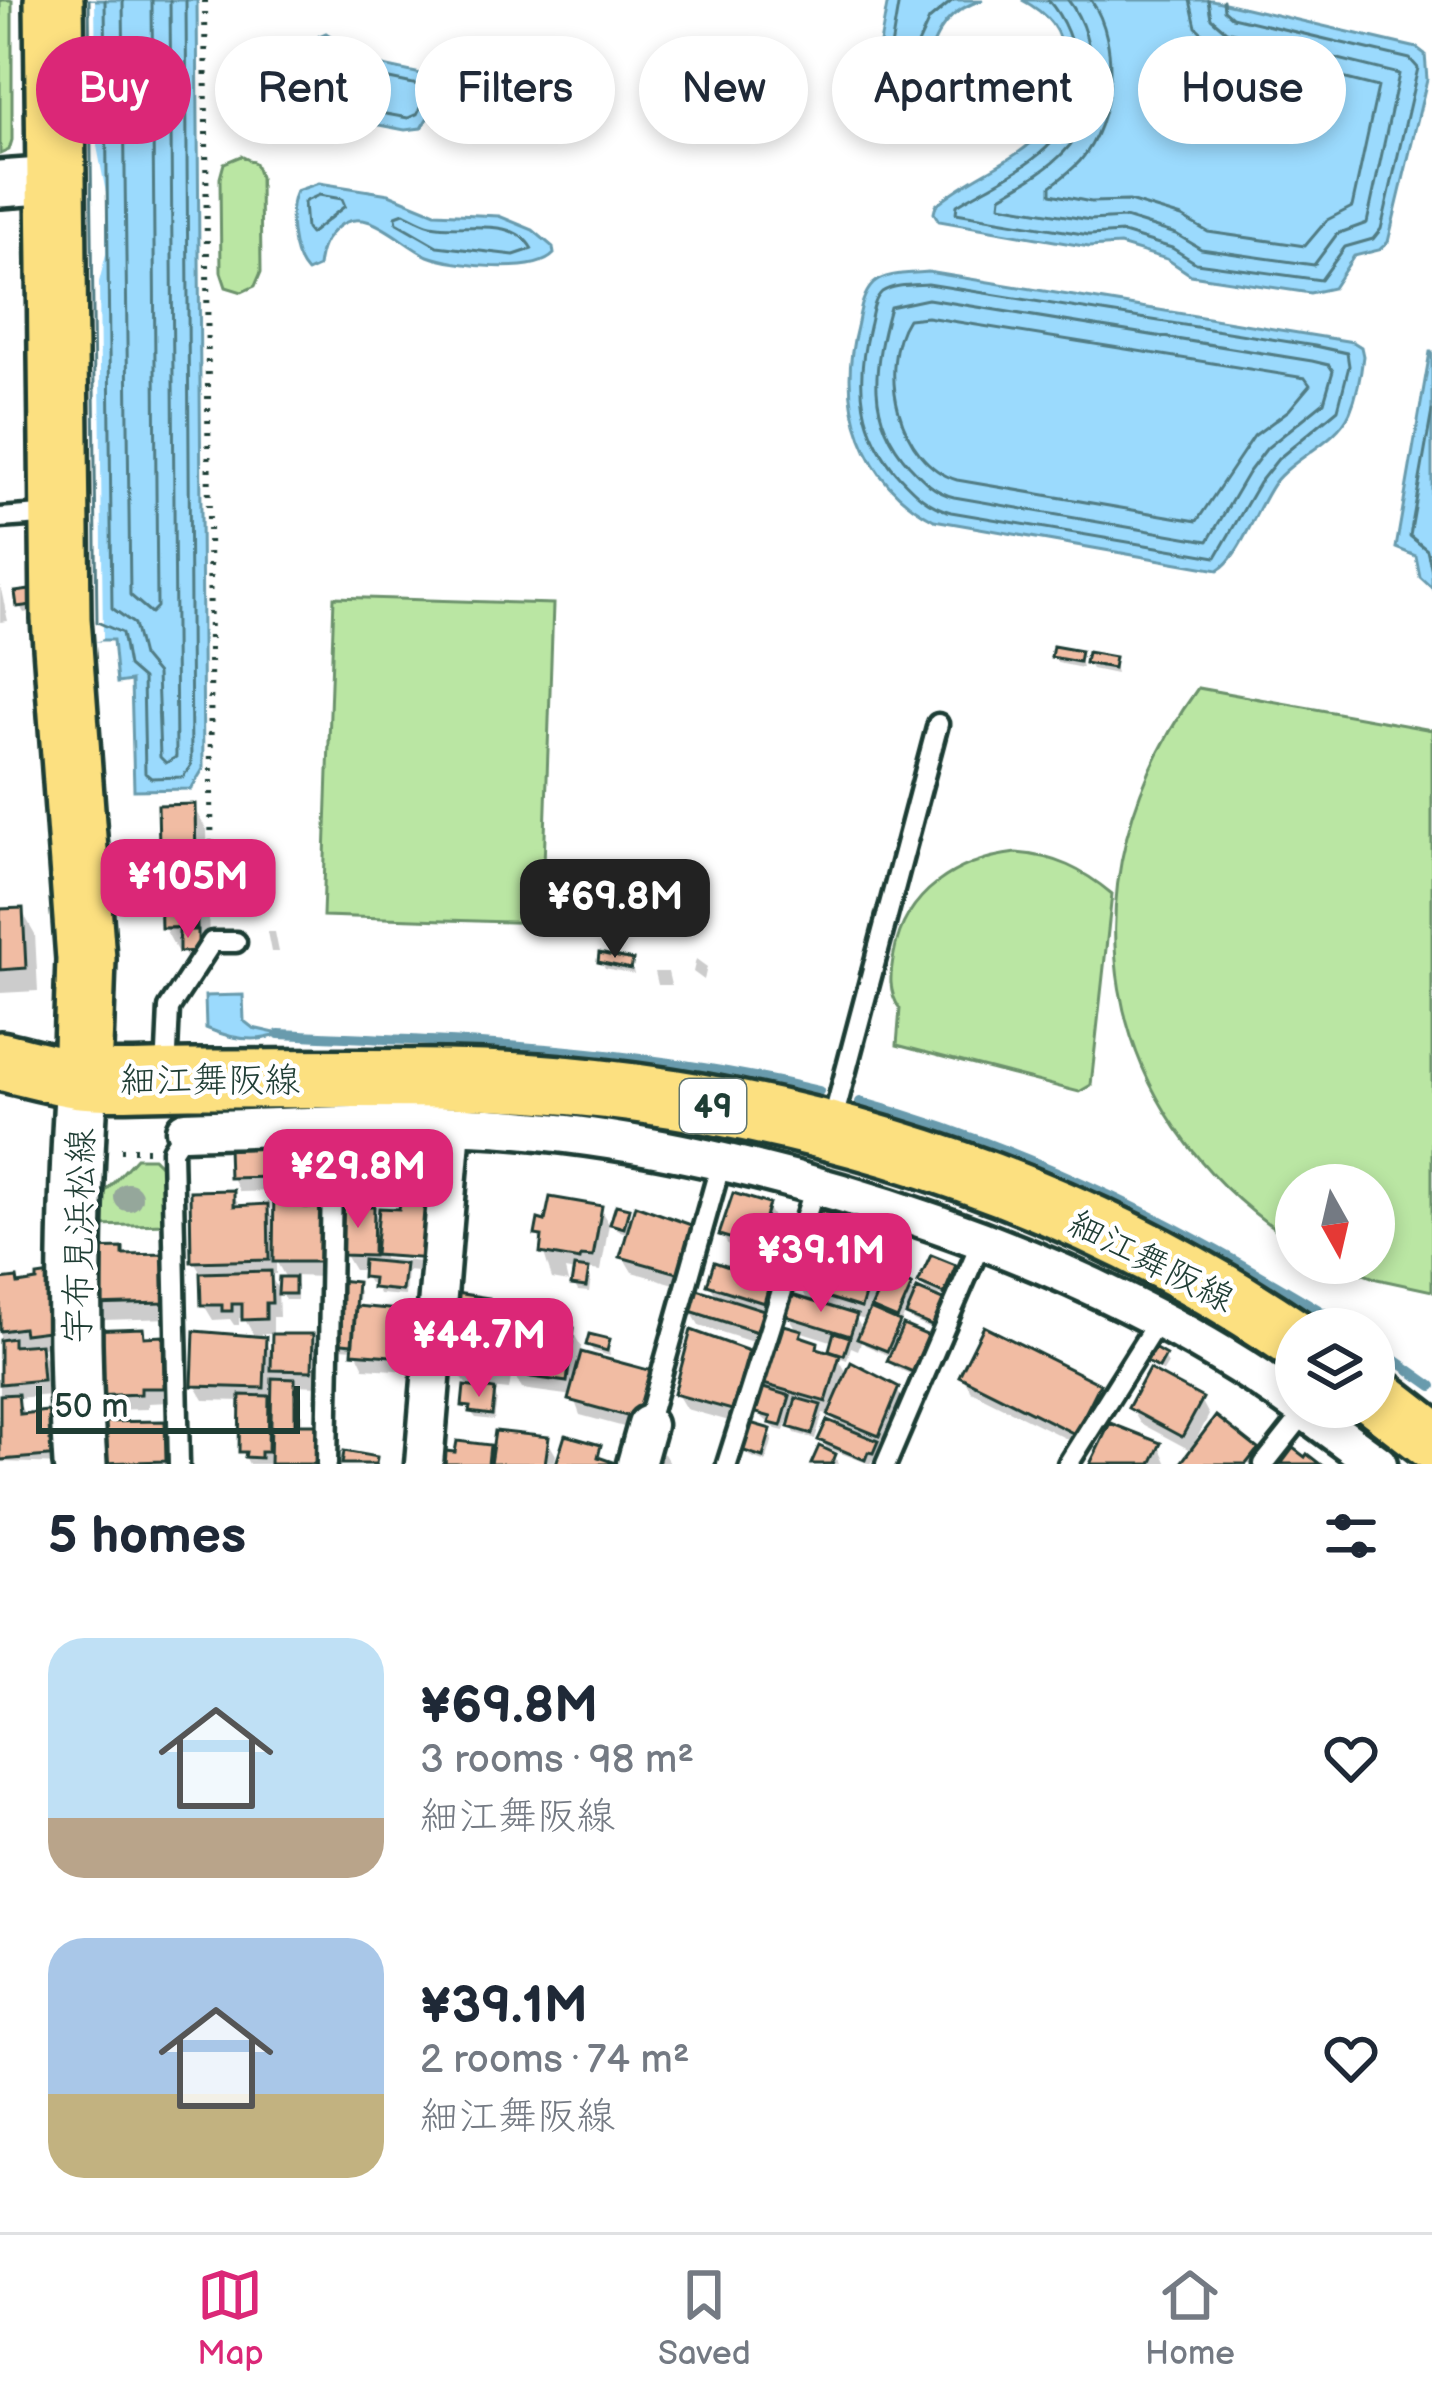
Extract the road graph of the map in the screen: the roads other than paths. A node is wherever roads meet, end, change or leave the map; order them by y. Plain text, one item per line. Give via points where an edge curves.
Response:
1 (53, 0) edge
2 (28, 182) edge
3 (60, 514) junction
4 (0, 518) edge
5 (938, 724) dead end
6 (236, 942) dead end
7 (0, 1061) edge
8 (82, 1079) junction
9 (0, 1105) edge
10 (174, 1120) junction
11 (332, 1126) junction
12 (452, 1127) junction
13 (830, 1132) junction
14 (721, 1163) junction
15 (814, 1187) junction
16 (982, 1240) junction
17 (1159, 1319) junction
18 (1275, 1327) edge
19 (1275, 1389) edge
20 (1395, 1411) edge
21 (647, 1425) joint
22 (1287, 1428) edge
23 (1329, 1428) edge
24 (1432, 1440) edge
25 (74, 1462) edge
26 (1375, 1463) edge
27 (179, 1464) edge
28 (327, 1464) edge
29 (424, 1464) edge
30 (636, 1464) edge
31 (727, 1464) edge
32 (886, 1464) edge
33 (1068, 1464) edge
34 (1264, 1464) edge

1 - 2 main road, 細江舞阪線
2 - 3 main road, 細江舞阪線
3 - 4 lane
3 - 8 main road, 細江舞阪線 via 86,959
5 - 13 lane
6 - 10 lane via 212,942 169,1008
7 - 8 main road
8 - 9 main road
8 - 10 main road, 細江舞阪線 / 49
8 - 25 main road, 宇布見浜松線
10 - 11 street
10 - 13 main road, 細江舞阪線 / 49 via 445,1079 699,1103
10 - 27 lane
11 - 12 street
11 - 28 lane
12 - 14 street via 541,1132
12 - 29 street
13 - 18 main road, 細江舞阪線 / 49 via 1063,1213
14 - 15 street
14 - 21 lane
15 - 16 street
15 - 31 lane
16 - 17 street
16 - 32 lane
17 - 19 street
17 - 33 lane
20 - 24 main road
21 - 30 street
22 - 34 lane
23 - 26 street

